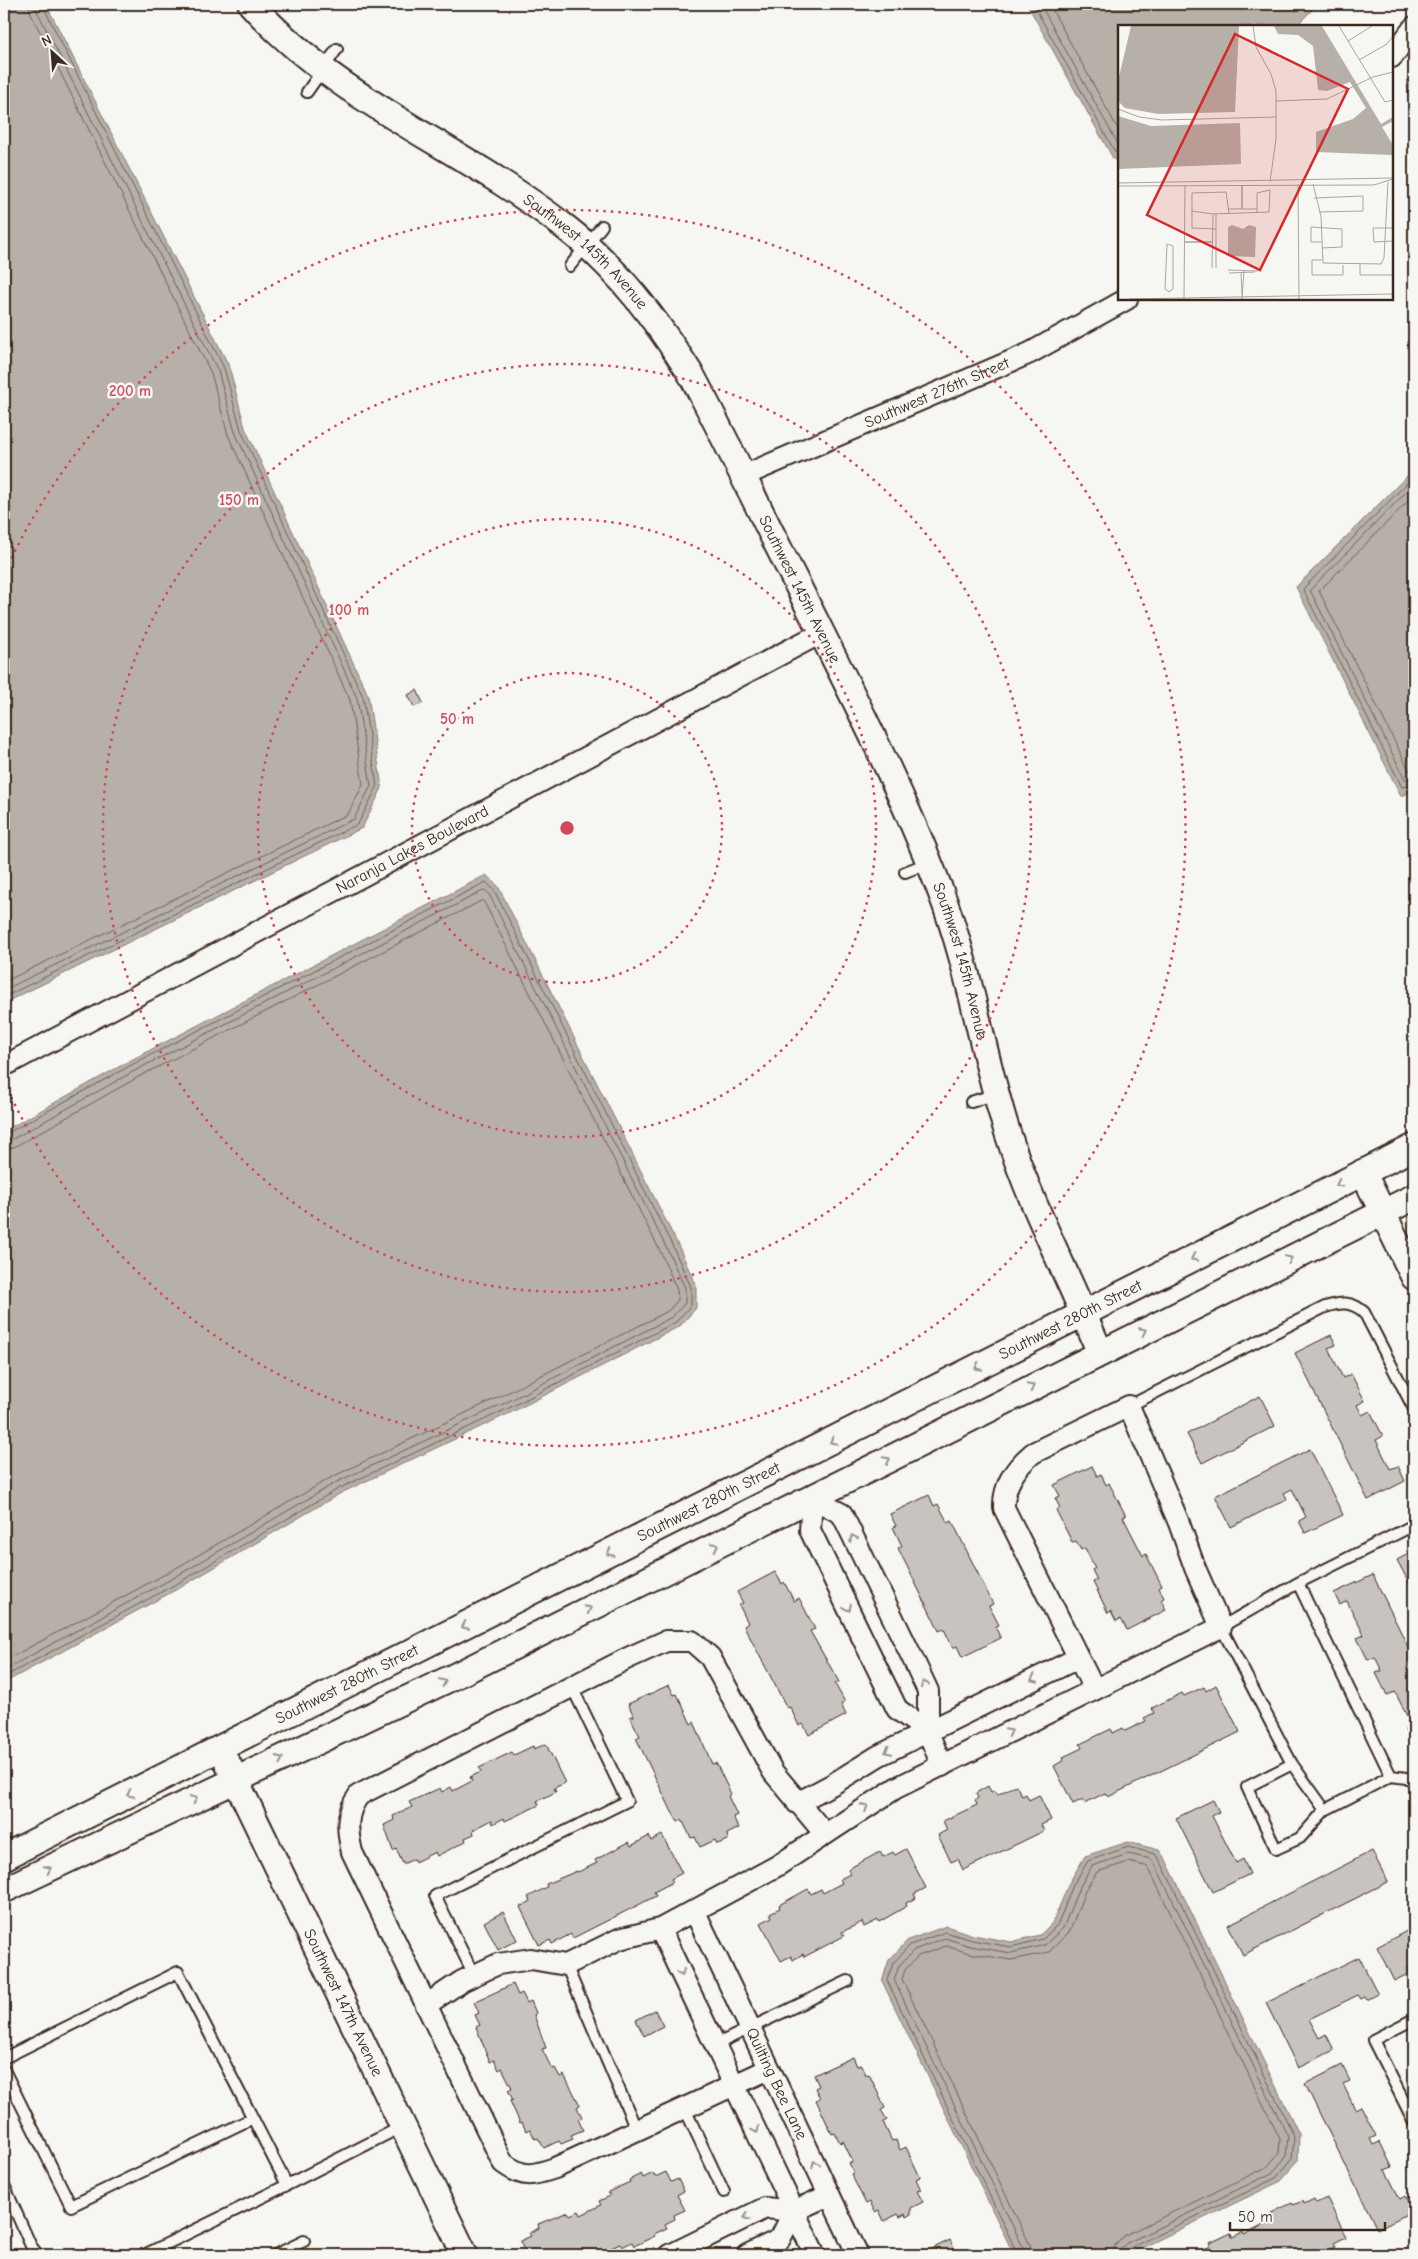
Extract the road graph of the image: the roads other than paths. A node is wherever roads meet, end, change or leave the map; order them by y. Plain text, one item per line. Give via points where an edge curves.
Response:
1 (251, 4) edge
2 (1414, 27) edge
3 (337, 49) dead end
4 (1393, 57) edge
5 (322, 69) junction
6 (307, 92) dead end
7 (602, 226) dead end
8 (585, 244) junction
9 (570, 266) dead end
10 (1125, 300) edge
11 (743, 476) junction
12 (822, 633) junction
13 (929, 862) junction
14 (905, 872) dead end
15 (4, 1066) edge
16 (996, 1094) junction
17 (971, 1102) dead end
18 (1414, 1147) edge
19 (1363, 1172) junction
20 (1414, 1197) edge
21 (1382, 1213) junction
22 (1414, 1277) edge
23 (1084, 1313) junction
24 (1100, 1353) junction
25 (1129, 1406) junction
26 (1414, 1409) edge
27 (797, 1459) junction
28 (812, 1498) junction
29 (1414, 1525) edge
30 (1298, 1583) junction
31 (1222, 1627) junction
32 (1078, 1658) junction
33 (396, 1661) junction
34 (572, 1687) junction
35 (1094, 1689) junction
36 (416, 1696) junction
37 (928, 1732) junction
38 (221, 1749) junction
39 (1292, 1764) junction
40 (942, 1766) junction
41 (1391, 1776) junction
42 (1414, 1779) edge
43 (236, 1780) junction
44 (796, 1803) junction
45 (1325, 1810) junction
46 (825, 1834) junction
47 (4, 1857) edge
48 (4, 1890) edge
49 (695, 1912) junction
50 (660, 1928) junction
51 (566, 1965) junction
52 (474, 1975) junction
53 (848, 1981) dead end
54 (426, 2005) junction
55 (1414, 2019) edge
56 (750, 2028) junction
57 (715, 2045) junction
58 (4, 2058) edge
59 (769, 2069) junction
60 (4, 2070) edge
61 (735, 2086) junction
62 (685, 2108) junction
63 (253, 2118) junction
64 (1414, 2122) edge
65 (403, 2126) junction
66 (637, 2131) junction
67 (4, 2185) edge
68 (287, 2185) junction
69 (724, 2192) dead end
70 (829, 2195) junction
71 (794, 2211) junction
72 (304, 2241) dead end
73 (150, 2254) edge
74 (38, 2255) edge
75 (275, 2255) edge
76 (465, 2255) edge
77 (670, 2255) edge
78 (747, 2255) edge
79 (815, 2255) edge
80 (858, 2255) edge

1 - 5 street, Southwest 145th Avenue
2 - 4 street
3 - 5 lane
5 - 6 lane
5 - 8 street, Southwest 145th Avenue via 352,92 524,198
7 - 8 lane
8 - 9 lane
8 - 11 street, Southwest 145th Avenue via 627,286 664,332 696,383
10 - 11 street, Southwest 276th Street via 1030,353
11 - 12 street, Southwest 145th Avenue
12 - 13 street, Southwest 145th Avenue
12 - 15 street, Naranja Lakes Boulevard
13 - 14 lane
13 - 16 street, Southwest 145th Avenue via 959,946
16 - 17 lane
16 - 23 street, Southwest 145th Avenue via 1038,1213
18 - 19 street, Southwest 280th Street
19 - 21 street
19 -> 23 street, Southwest 280th Street
20 - 21 street
21 - 22 street
24 -> 21 street
23 - 24 street, Southwest 145th Avenue
23 -> 27 street, Southwest 280th Street
28 -> 24 street
25 - 26 lane via 1341,1302 1355,1304 1364,1312
25 - 31 street via 1179,1523 1194,1568
25 - 32 street via 1034,1453 1021,1463 1004,1495 1004,1508
27 - 28 street
27 -> 33 street, Southwest 280th Street
36 -> 28 street
28 -> 37 street via 810,1530 897,1709
37 -> 28 street via 928,1691 842,1514
29 - 30 lane
30 - 31 lane
30 - 41 lane
31 - 35 street
31 - 39 lane
32 - 35 street
32 -> 37 street
33 - 36 street
33 - 38 street, Southwest 280th Street
34 - 44 street via 666,1641 692,1641 710,1657 773,1772
34 - 52 lane via 627,1801 435,1896
34 - 54 street via 359,1795 352,1806 347,1819 352,1852
40 -> 35 street
43 -> 36 street
37 - 40 street
37 -> 44 street via 878,1756
38 - 43 street, Southwest 147th Avenue
38 -> 47 street, Southwest 280th Street
39 - 45 lane
39 - 45 lane via 1247,1787 1276,1849 1300,1838
46 -> 40 street via 896,1788
41 - 42 lane
41 - 45 lane
48 -> 43 street
43 - 65 street, Southwest 147th Avenue
44 - 46 street
46 - 49 street
49 - 50 street
49 - 56 street, Quilting Bee Lane
50 - 51 street via 619,1939
50 -> 57 street
51 - 52 street via 531,1959 498,1964
51 - 66 lane
52 - 54 street
53 - 56 lane
54 - 66 street via 503,2163 517,2174 537,2174 555,2168
55 - 64 lane via 1373,2040
56 - 57 lane
56 - 59 street, Quilting Bee Lane
57 - 61 street
58 - 63 lane via 178,1972
59 - 61 street
70 -> 59 street, Quilting Bee Lane
60 - 63 lane via 71,2206
61 - 62 street
61 -> 71 street
62 - 66 street
62 - 69 lane
63 - 68 lane
65 - 68 lane
65 - 76 street, Southwest 147th Avenue
67 - 74 lane
68 - 73 lane
70 - 71 street
70 - 80 street, Quilting Bee Lane
71 -> 77 street via 765,2208
71 - 78 street via 780,2239
71 - 79 street
72 - 75 lane

